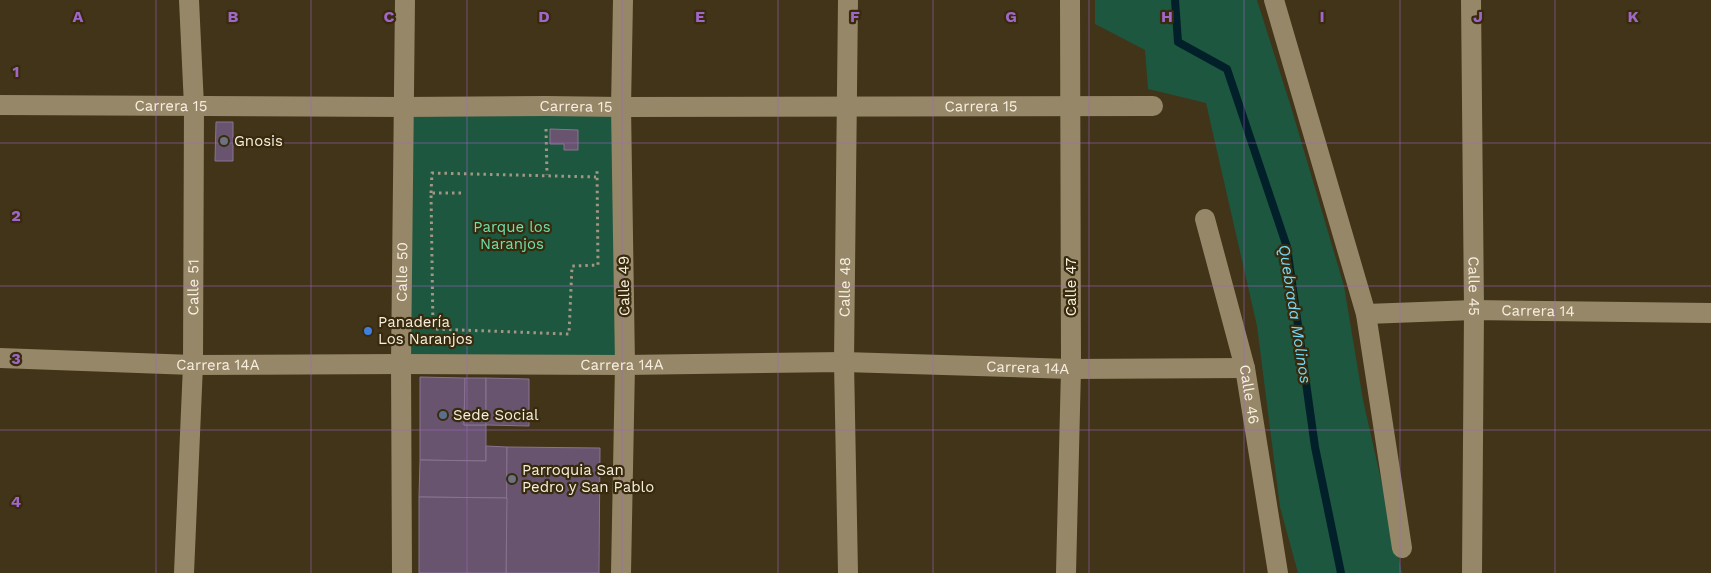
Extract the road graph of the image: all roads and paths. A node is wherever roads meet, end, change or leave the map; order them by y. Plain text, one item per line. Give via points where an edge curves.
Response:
1 (189, 0) edge
2 (405, 0) edge
3 (623, 0) edge
4 (848, 0) edge
5 (1070, 0) edge
6 (1274, 0) edge
7 (1471, 0) edge
8 (0, 105) edge
9 (194, 106) junction
10 (546, 106) junction
11 (1071, 106) junction
12 (1153, 106) dead end
13 (403, 107) junction
14 (620, 107) junction
15 (846, 107) junction
16 (597, 164) dead end
17 (547, 175) junction
18 (596, 177) junction
19 (431, 193) junction
20 (461, 193) dead end
21 (1205, 219) dead end
22 (1474, 310) junction
23 (1711, 313) edge
24 (1366, 314) junction
25 (0, 358) edge
26 (844, 362) junction
27 (401, 364) junction
28 (193, 365) junction
29 (625, 365) junction
30 (1245, 368) junction
31 (1071, 369) junction
32 (1402, 548) dead end
33 (184, 573) edge
34 (402, 573) edge
35 (621, 573) edge
36 (848, 573) edge
37 (1066, 573) edge
38 (1278, 573) edge
39 (1472, 573) edge

1 - 9 street, Calle 51
2 - 13 street, Calle 50
3 - 14 street, Calle 49
4 - 15 street, Calle 48
5 - 11 street, Calle 47
6 - 24 street
7 - 22 street, Calle 45
8 - 9 street, Carrera 15
9 - 13 street, Carrera 15
9 - 28 street, Calle 51
10 - 13 street, Carrera 15
10 - 14 street, Carrera 15
10 - 17 path
11 - 12 street, Carrera 15
11 - 15 street, Carrera 15
11 - 31 street, Calle 47
13 - 27 street, Calle 50
14 - 15 street, Carrera 15
14 - 29 street, Calle 49
15 - 26 street, Calle 48
16 - 18 path
17 - 18 path
17 - 19 path via 432,173
18 - 19 path via 598,265 572,266 570,334 433,329
19 - 20 path
21 - 30 street, Calle 46
22 - 23 street, Carrera 14
22 - 24 street, Carrera 14
22 - 39 street, Calle 45
24 - 32 street
25 - 28 street, Carrera 14A
26 - 29 street, Carrera 14A
26 - 31 street, Carrera 14A
26 - 36 street, Calle 48
27 - 28 street, Carrera 14A
27 - 29 street, Carrera 14A
27 - 34 street, Calle 50
28 - 33 street, Calle 51
29 - 35 street, Calle 49
30 - 31 street, Carrera 14A
30 - 38 street, Calle 46
31 - 37 street, Calle 47

